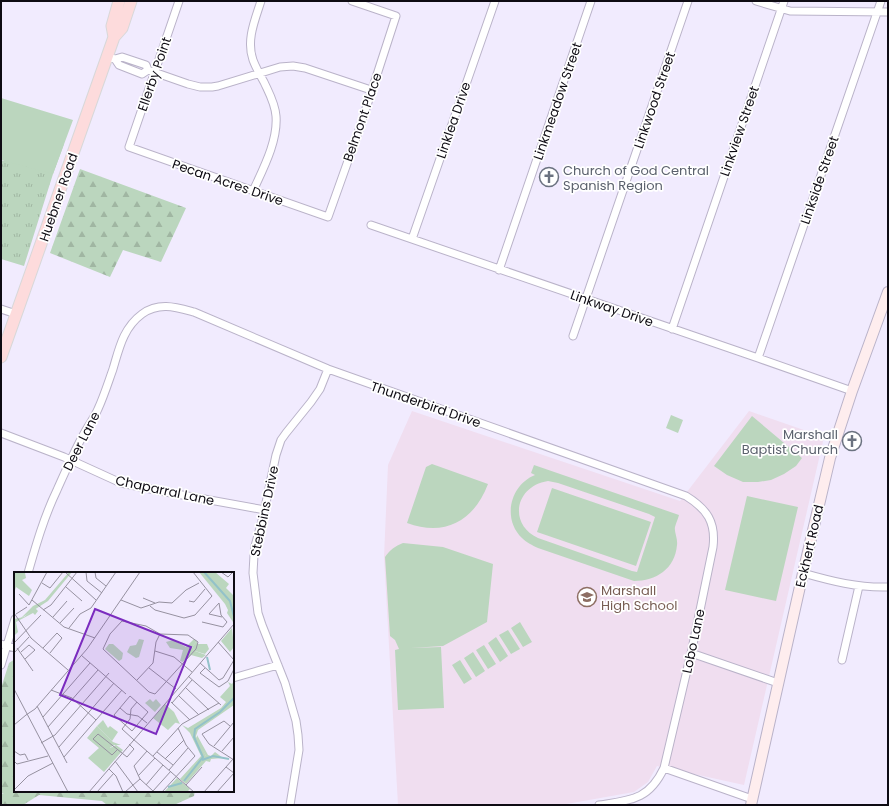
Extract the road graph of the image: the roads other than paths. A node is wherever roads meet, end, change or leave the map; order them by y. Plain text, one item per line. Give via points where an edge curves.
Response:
1 (119, 1) edge
2 (131, 1) edge
3 (179, 1) edge
4 (261, 1) edge
5 (352, 1) edge
6 (495, 1) edge
7 (591, 1) edge
8 (688, 1) edge
9 (756, 1) edge
10 (881, 1) edge
11 (783, 5) edge
12 (877, 12) junction
13 (888, 12) edge
14 (114, 37) junction
15 (111, 58) junction
16 (151, 72) junction
17 (259, 74) junction
18 (372, 90) junction
19 (129, 147) joint
20 (253, 191) junction
21 (328, 217) joint
22 (371, 225) dead end
23 (412, 239) junction
24 (499, 270) junction
25 (888, 292) edge
26 (585, 299) junction
27 (1, 309) edge
28 (16, 314) junction
29 (141, 314) joint
30 (672, 329) junction
31 (573, 336) dead end
32 (1, 357) edge
33 (758, 358) junction
34 (328, 369) junction
35 (852, 392) junction
36 (1, 433) edge
37 (71, 460) junction
38 (265, 510) junction
39 (707, 515) joint
40 (28, 572) edge
41 (803, 573) junction
42 (859, 586) junction
43 (888, 587) edge
44 (14, 621) edge
45 (4, 645) edge
46 (14, 648) edge
47 (691, 652) junction
48 (842, 660) dead end
49 (278, 665) junction
50 (1, 666) edge
51 (234, 678) edge
52 (778, 683) junction
53 (664, 768) junction
54 (752, 802) edge
55 (290, 805) edge
56 (599, 805) edge

1 - 14 main road, Huebner Road via 112,26
2 - 14 main road, Huebner Road via 122,28
3 - 16 street, Ellerby Point
4 - 17 street via 251,34 250,47
5 - 18 street, Belmont Place via 396,16
6 - 23 street, Linklea Drive
7 - 24 street, Linkmeadow Street
8 - 26 street, Linkwood Street
9 - 11 street via 776,7
10 - 12 street, Linkside Street
11 - 12 street via 790,11
11 - 30 street, Linkview Street
12 - 13 street
12 - 33 street, Linkside Street
14 - 15 main road, Huebner Road
15 - 16 street via 119,65 142,74
15 - 28 main road, Huebner Road
16 - 17 street via 200,87 212,87
16 - 19 street, Ellerby Point
17 - 18 street via 286,66 305,68
17 - 20 street via 274,103 276,121 275,135
18 - 21 street, Belmont Place
19 - 20 street, Pecan Acres Drive
20 - 21 street, Pecan Acres Drive
22 - 23 street, Linkway Drive
23 - 24 street, Linkway Drive
24 - 26 street, Linkway Drive
25 - 35 main road, Eckhert Road
26 - 30 street, Linkway Drive
26 - 31 street, Linkwood Street
27 - 28 street
28 - 32 main road, Huebner Road
29 - 34 street, Thunderbird Drive via 161,306 194,312
29 - 37 street, Deer Lane via 132,322 122,339 98,410
30 - 33 street, Linkway Drive
33 - 35 street, Linkway Drive
34 - 38 street, Stebbins Drive via 320,389 282,440 276,456
34 - 39 street, Thunderbird Drive via 686,496 699,505
35 - 41 main road, Eckhert Road via 830,458
36 - 37 street, Chaparral Lane
37 - 38 street, Chaparral Lane via 121,483
37 - 40 street, Deer Lane via 39,534
38 - 49 street, Stebbins Drive via 253,564 258,613
39 - 47 street, Lobo Lane via 714,535
41 - 42 street
41 - 52 main road, Eckhert Road
42 - 43 street
42 - 48 street
44 - 45 street
45 - 46 street
45 - 50 street
47 - 52 street
47 - 53 street, Lobo Lane
49 - 51 street
49 - 55 street, Stebbins Drive via 296,721 298,736 299,750
52 - 54 main road, Eckhert Road
53 - 54 street
53 - 56 street, Lobo Lane via 659,779 644,794

